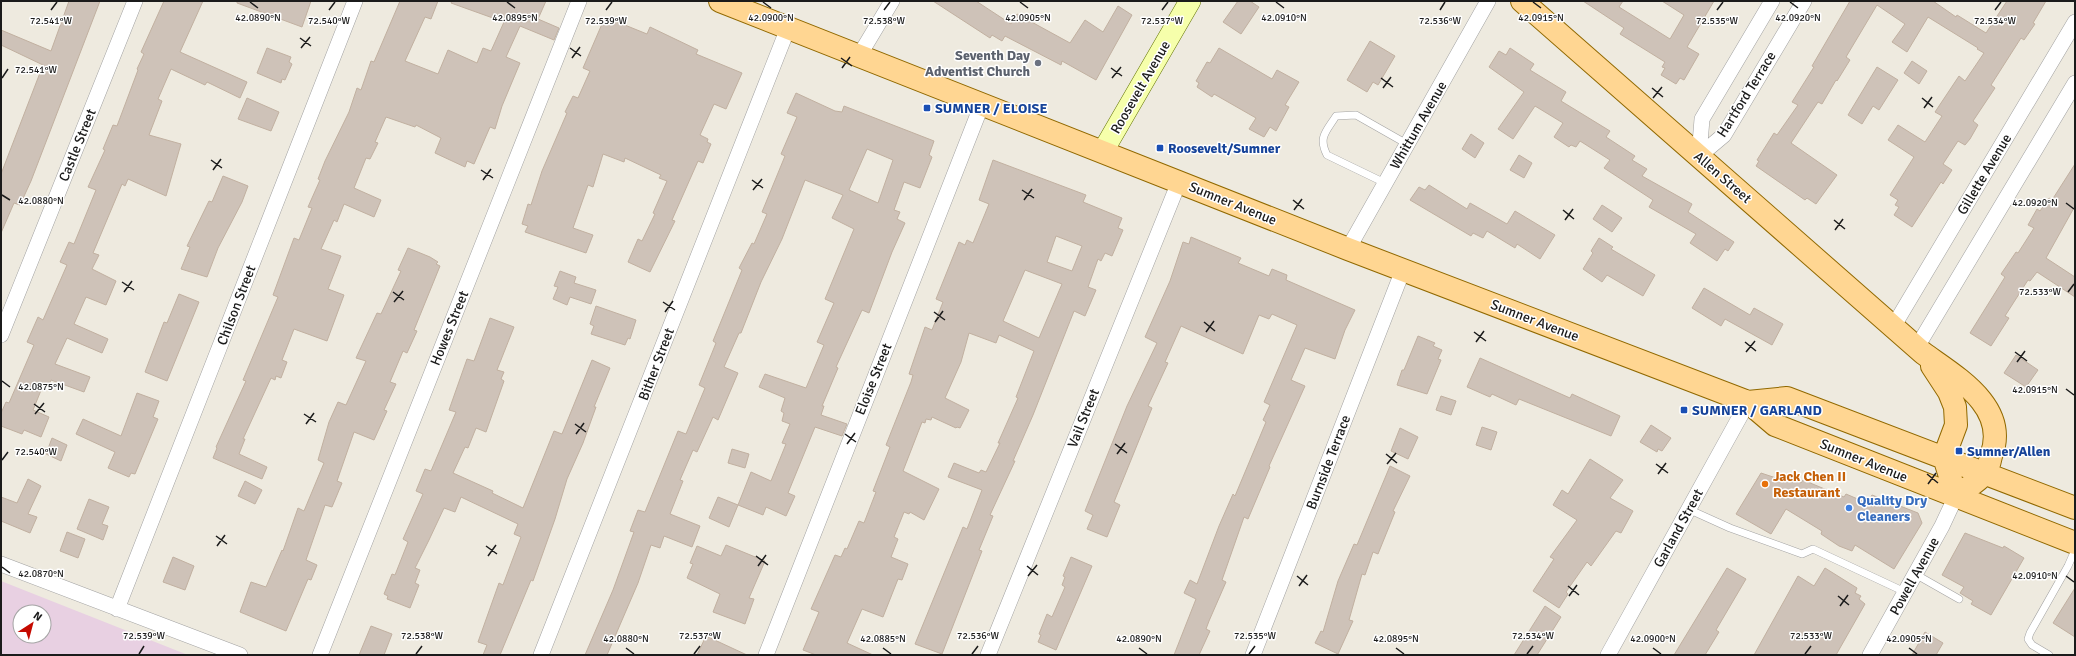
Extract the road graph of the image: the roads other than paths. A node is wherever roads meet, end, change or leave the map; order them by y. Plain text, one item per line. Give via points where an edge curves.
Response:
1 (135, 1) edge
2 (355, 1) edge
3 (579, 1) edge
4 (720, 1) edge
5 (892, 1) edge
6 (1190, 1) edge
7 (1488, 1) edge
8 (1522, 1) edge
9 (1772, 1) edge
10 (1804, 1) edge
11 (2075, 22) edge
12 (788, 28) junction
13 (859, 56) junction
14 (2075, 83) edge
15 (982, 104) junction
16 (1407, 144) junction
17 (1103, 151) junction
18 (1699, 156) junction
19 (1179, 182) junction
20 (1385, 183) junction
21 (1348, 249) junction
22 (1403, 270) junction
23 (1893, 327) junction
24 (1, 335) edge
25 (1920, 350) junction
26 (1748, 402) junction
27 (1944, 457) junction
28 (1985, 473) junction
29 (1956, 496) junction
30 (2075, 508) edge
31 (1688, 509) junction
32 (2075, 543) edge
33 (2075, 550) edge
34 (1, 564) edge
35 (1915, 574) junction
36 (1905, 592) junction
37 (1959, 599) dead end
38 (117, 609) junction
39 (240, 655) edge
40 (320, 655) edge
41 (541, 655) edge
42 (766, 655) edge
43 (988, 655) edge
44 (1253, 655) edge
45 (1608, 655) edge
46 (1870, 655) edge
47 (2049, 655) edge

1 - 24 street, Castle Street
2 - 38 street, Chilson Street
3 - 40 street, Howes Street
4 - 12 main road, Sumner Avenue
5 - 13 street
6 - 17 street, Roosevelt Avenue
7 - 16 street, Whittum Avenue
8 - 18 main road, Allen Street
9 - 18 street, Hartford Terrace via 1702,119
10 - 18 street, Hartford Terrace via 1724,135
11 - 23 street, Gillette Avenue
12 - 13 main road, Sumner Avenue
12 - 41 street, Bither Street
13 - 15 main road, Sumner Avenue
14 - 25 street
15 - 17 main road, Sumner Avenue
15 - 42 street, Eloise Street
16 - 20 street, Whittum Avenue
16 - 20 lane via 1356,115 1336,116 1322,138 1327,155
17 - 19 main road, Sumner Avenue
18 - 23 main road, Allen Street
19 - 21 main road, Sumner Avenue
19 - 43 street, Vail Street
20 - 21 street, Whittum Avenue
21 - 22 main road, Sumner Avenue
22 - 26 main road, Sumner Avenue
22 - 44 street, Burnside Terrace
23 - 25 main road, Allen Street
25 - 27 main road, Allen Street via 1950,392 1954,407 1956,425
25 - 28 main road, Allen Street via 1978,395 1987,407 1993,422 1995,439 1994,450
26 - 27 main road, Sumner Avenue via 1787,398
26 - 29 main road, Sumner Avenue via 1775,425
26 - 31 street, Garland Street
27 - 28 main road, Sumner Avenue
27 - 29 main road
28 - 29 main road
28 - 30 main road, Sumner Avenue
29 - 32 main road, Sumner Avenue
29 - 35 street, Powell Avenue
31 - 36 lane via 1730,528 1802,554 1813,549
31 - 45 street, Garland Street
33 - 47 lane via 2028,639 2032,645
34 - 38 street
35 - 36 street, Powell Avenue
35 - 37 lane
36 - 46 street, Powell Avenue
38 - 39 street

